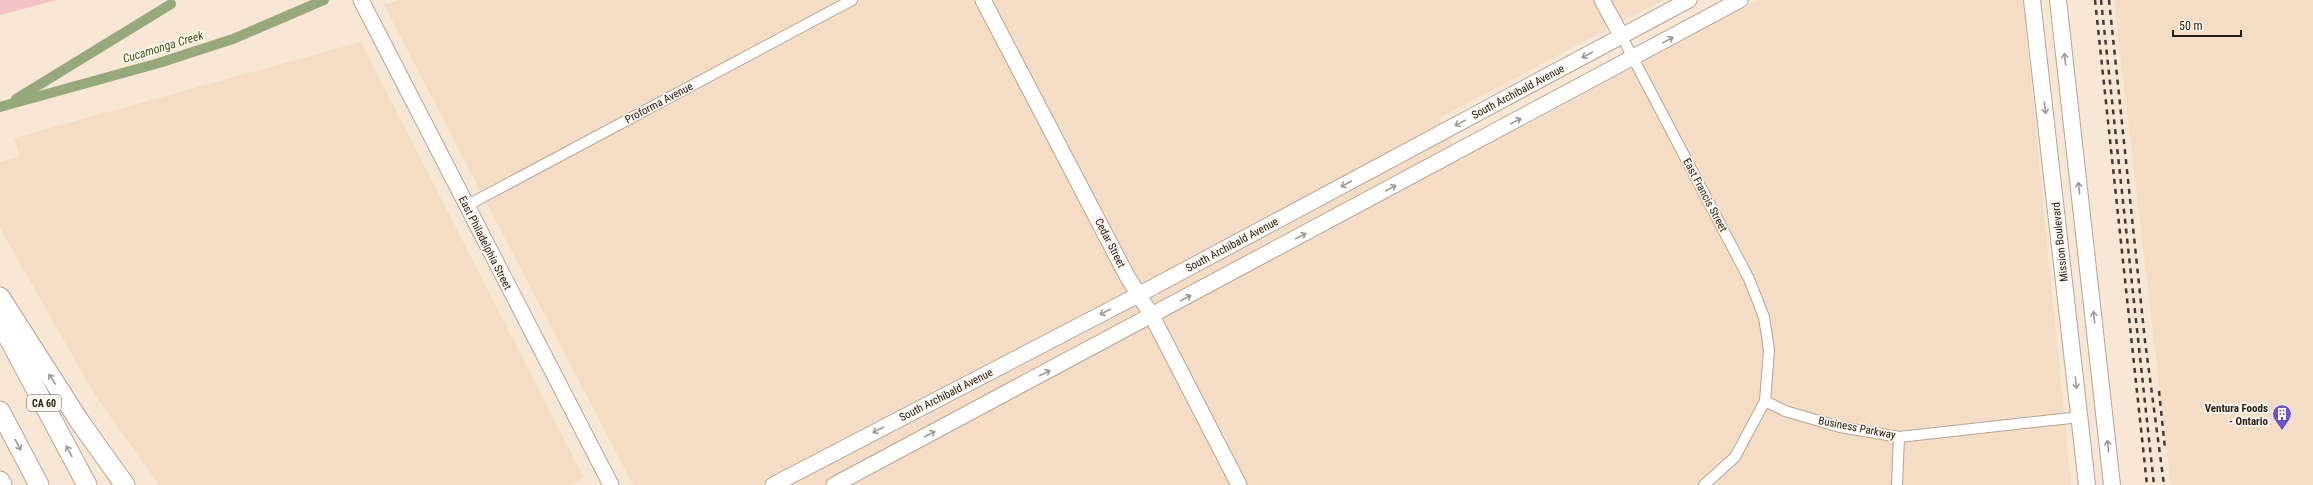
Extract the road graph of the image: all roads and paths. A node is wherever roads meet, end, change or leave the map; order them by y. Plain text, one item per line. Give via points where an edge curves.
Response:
1 (852, 0) edge
2 (983, 0) edge
3 (1602, 0) edge
4 (1689, 0) edge
5 (1740, 0) edge
6 (2032, 0) edge
7 (2058, 0) edge
8 (364, 6) edge
9 (1622, 37) junction
10 (1634, 58) junction
11 (466, 206) junction
12 (1140, 294) junction
13 (0, 297) edge
14 (1152, 316) junction
15 (0, 322) edge
16 (1765, 401) junction
17 (0, 411) edge
18 (2080, 417) junction
19 (1899, 437) junction
20 (0, 481) edge
21 (2, 485) edge
22 (39, 485) edge
23 (87, 485) edge
24 (125, 485) edge
25 (611, 485) edge
26 (773, 485) edge
27 (834, 485) edge
28 (1239, 485) edge
29 (1704, 485) edge
30 (1897, 485) edge
31 (2087, 485) edge
32 (2112, 485) edge

1 - 11 street, Proforma Avenue
2 - 12 main road, Cedar Street via 1123,270
3 - 9 main road, East Francis Street
4 - 9 main road, South Archibald Avenue
10 -> 5 main road
6 -> 18 main road, Mission Boulevard
32 -> 7 main road
8 - 11 main road, East Philadelphia Street
9 - 10 street, East Francis Street
9 -> 12 main road, South Archibald Avenue
14 -> 10 main road
10 - 16 street, East Francis Street via 1749,279 1764,317 1769,350
11 - 25 main road, East Philadelphia Street
12 - 14 main road, Cedar Street
12 -> 26 main road, South Archibald Avenue
24 -> 13 highway via 80,422
27 -> 14 main road
14 - 28 main road, Cedar Street
23 -> 15 highway, CA 60
16 - 19 street, Business Parkway via 1785,411 1840,427
16 - 29 street via 1735,457
17 -> 22 highway
18 - 19 street, Business Parkway
18 - 31 main road, Mission Boulevard
19 - 30 street
20 - 21 highway

